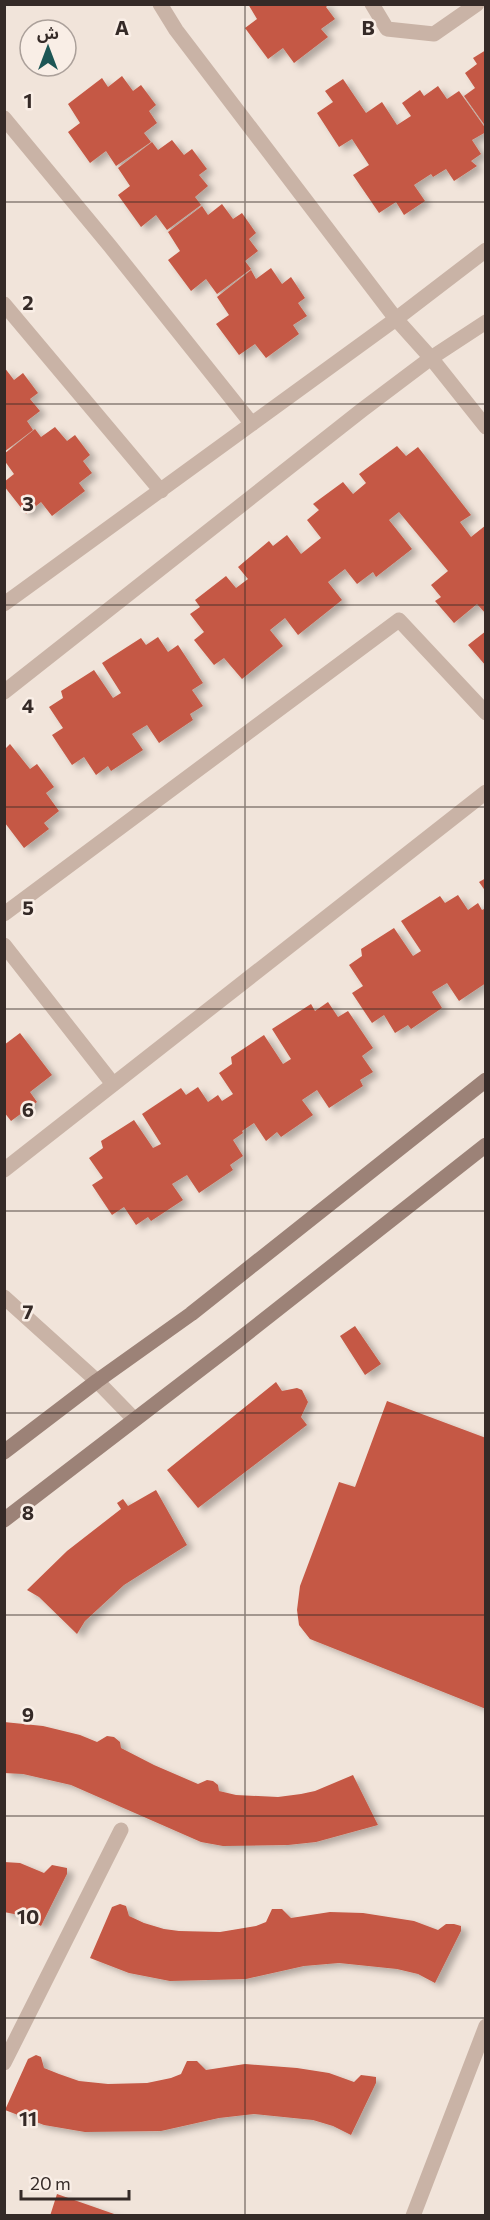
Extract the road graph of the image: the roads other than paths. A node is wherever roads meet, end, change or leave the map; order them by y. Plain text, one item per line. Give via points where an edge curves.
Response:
1 (160, 4) edge
2 (372, 4) edge
3 (477, 4) edge
4 (4, 118) edge
5 (486, 250) edge
6 (4, 304) edge
7 (396, 319) junction
8 (486, 322) edge
9 (431, 358) junction
10 (252, 424) junction
11 (486, 427) edge
12 (161, 490) junction
13 (4, 604) edge
14 (4, 692) edge
15 (486, 712) edge
16 (486, 792) edge
17 (4, 914) edge
18 (4, 945) edge
19 (486, 1080) edge
20 (113, 1084) junction
21 (486, 1145) edge
22 (4, 1170) edge
23 (4, 1297) edge
24 (97, 1381) junction
25 (134, 1419) junction
26 (4, 1452) edge
27 (4, 1520) edge
28 (121, 1830) dead end
29 (486, 2026) edge
30 (4, 2063) edge
31 (413, 2216) edge

1 - 7 street
2 - 3 street via 387,29 435,34
4 - 10 street
5 - 7 street
6 - 12 street
7 - 9 street
7 - 10 street
8 - 9 street
9 - 11 street
9 - 14 street
10 - 12 street
12 - 13 street
15 - 17 street via 399,620
16 - 20 street
18 - 20 street
19 - 24 main road via 190,1314
20 - 22 street
21 - 25 main road
23 - 24 street
24 - 25 street
24 - 26 main road
25 - 27 main road
28 - 30 street
29 - 31 street

